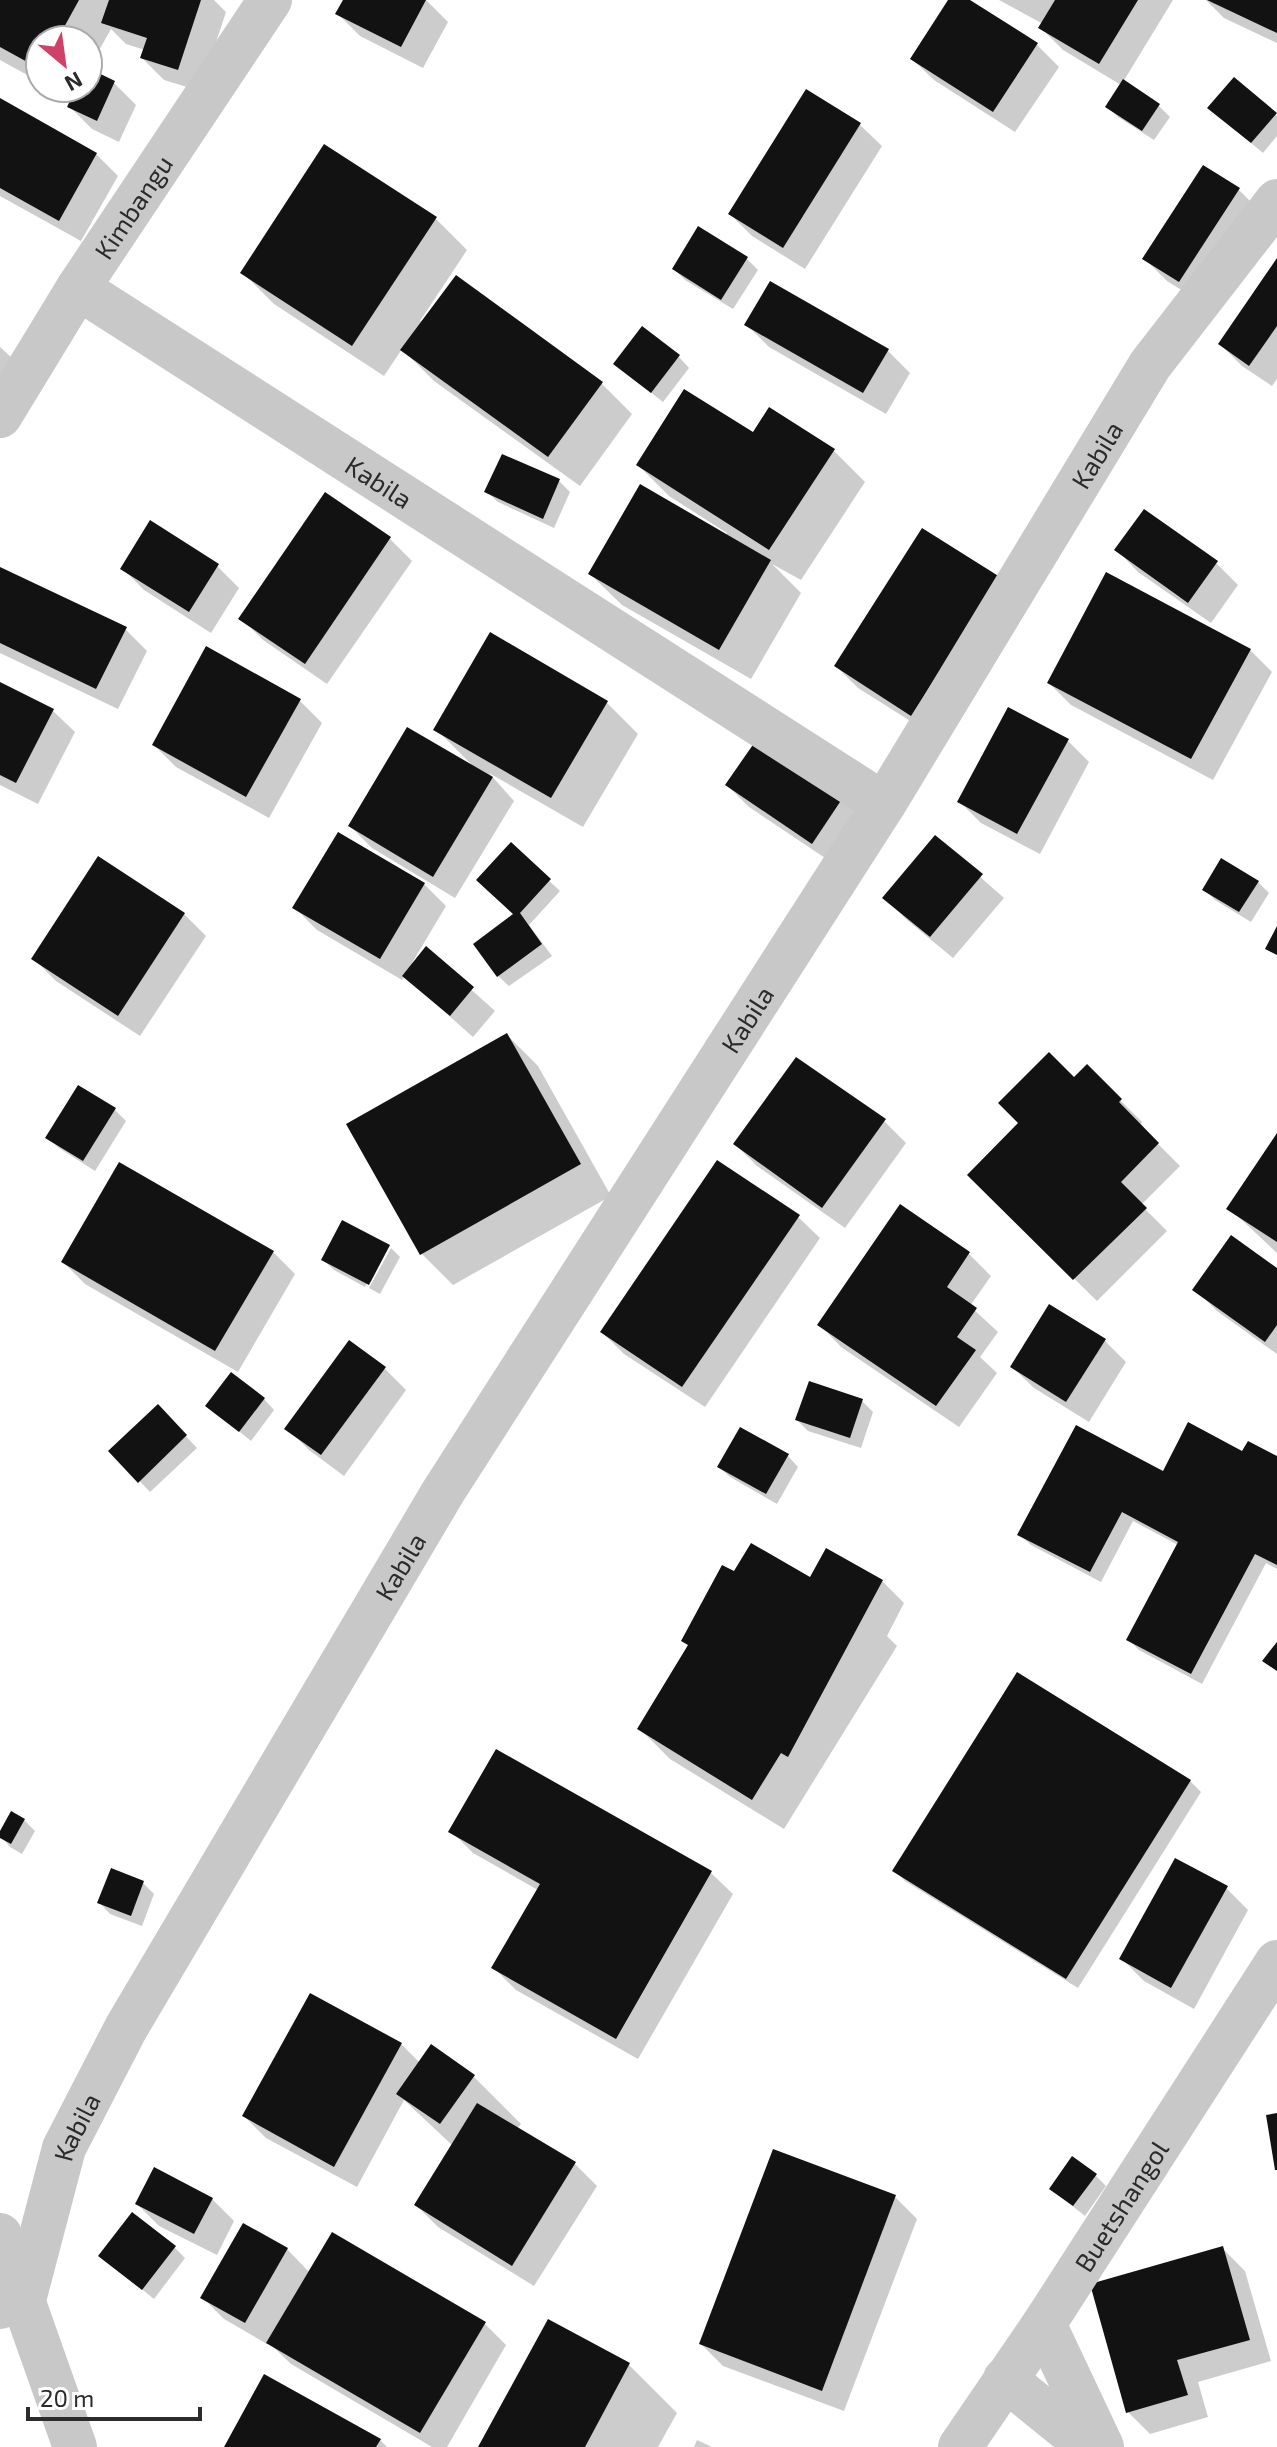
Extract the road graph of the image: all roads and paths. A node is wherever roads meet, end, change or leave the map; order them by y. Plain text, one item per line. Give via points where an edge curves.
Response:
1 (270, 0) edge
2 (1277, 201) edge
3 (78, 288) junction
4 (0, 416) edge
5 (884, 804) junction
6 (1277, 1962) edge
7 (0, 2235) edge
8 (12, 2303) edge
9 (1044, 2324) junction
10 (1005, 2379) junction
11 (75, 2447) edge
12 (960, 2447) edge
13 (1089, 2447) edge
14 (1102, 2447) edge

1 - 3 street, Kimbangu
2 - 5 street, Kabila via 1150,365
3 - 4 street, Kimbangu
3 - 5 street, Kabila
5 - 8 street, Kabila via 443,1492 126,2028 64,2148
6 - 9 street, Buetshangol
7 - 8 street
8 - 11 street
9 - 10 street, Buetshangol
9 - 14 street
10 - 12 street, Buetshangol
10 - 13 street

